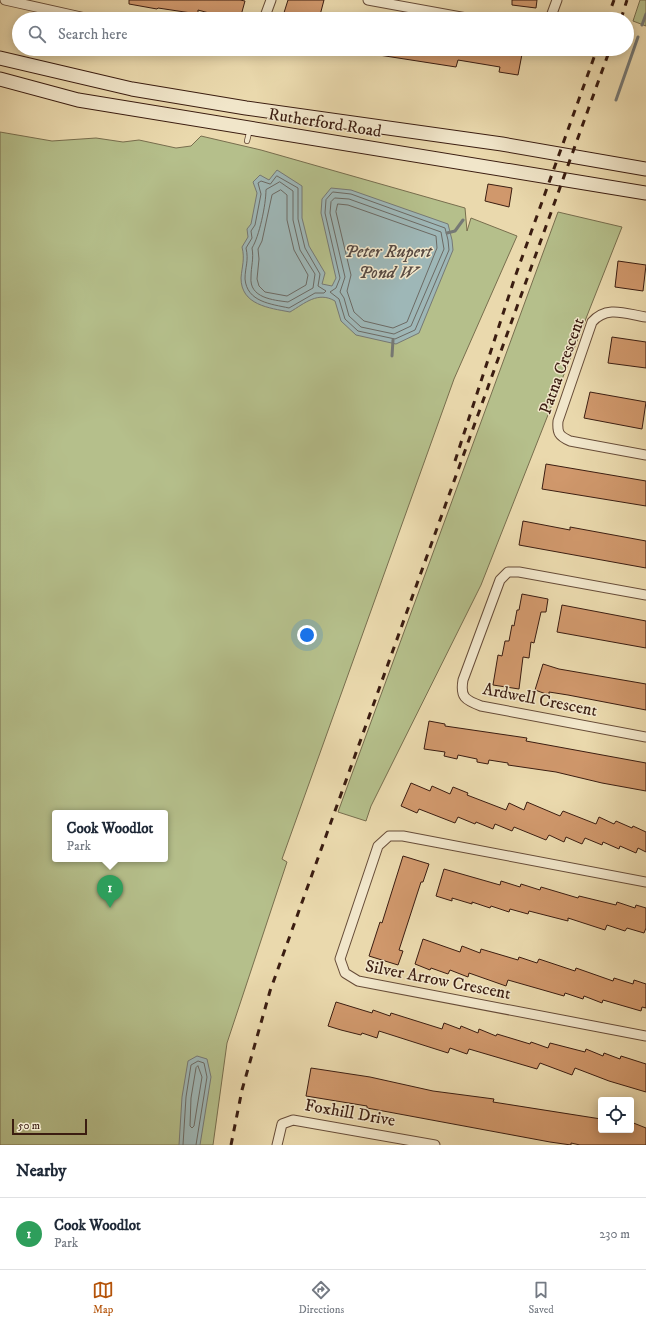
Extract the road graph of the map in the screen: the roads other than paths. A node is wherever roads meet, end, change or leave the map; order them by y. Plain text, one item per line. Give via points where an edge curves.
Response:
1 (5, 0) edge
2 (271, 0) edge
3 (368, 0) edge
4 (557, 0) edge
5 (59, 12) edge
6 (267, 12) edge
7 (434, 12) edge
8 (553, 12) edge
9 (0, 58) edge
10 (0, 79) edge
11 (646, 170) edge
12 (646, 194) edge
13 (646, 317) edge
14 (646, 455) edge
15 (646, 595) edge
16 (646, 737) edge
17 (646, 882) edge
18 (646, 1036) edge
19 (277, 1145) edge
20 (435, 1145) edge

1 - 5 street
2 - 6 street
3 - 7 street
4 - 8 street
9 - 11 main road, Rutherford Road via 132,89 246,108 502,144
10 - 12 main road, Rutherford Road via 78,100 249,135
13 - 14 street, Patna Crescent via 611,311 599,314 592,322 558,421 557,431 560,436 570,441
15 - 16 street, Ardwell Crescent via 508,572 500,580 461,690 467,701 480,706
17 - 18 street, Silver Arrow Crescent via 411,837 388,836 378,846 340,959 345,973 358,982
19 - 20 street, Foxhill Drive via 282,1124 293,1120

